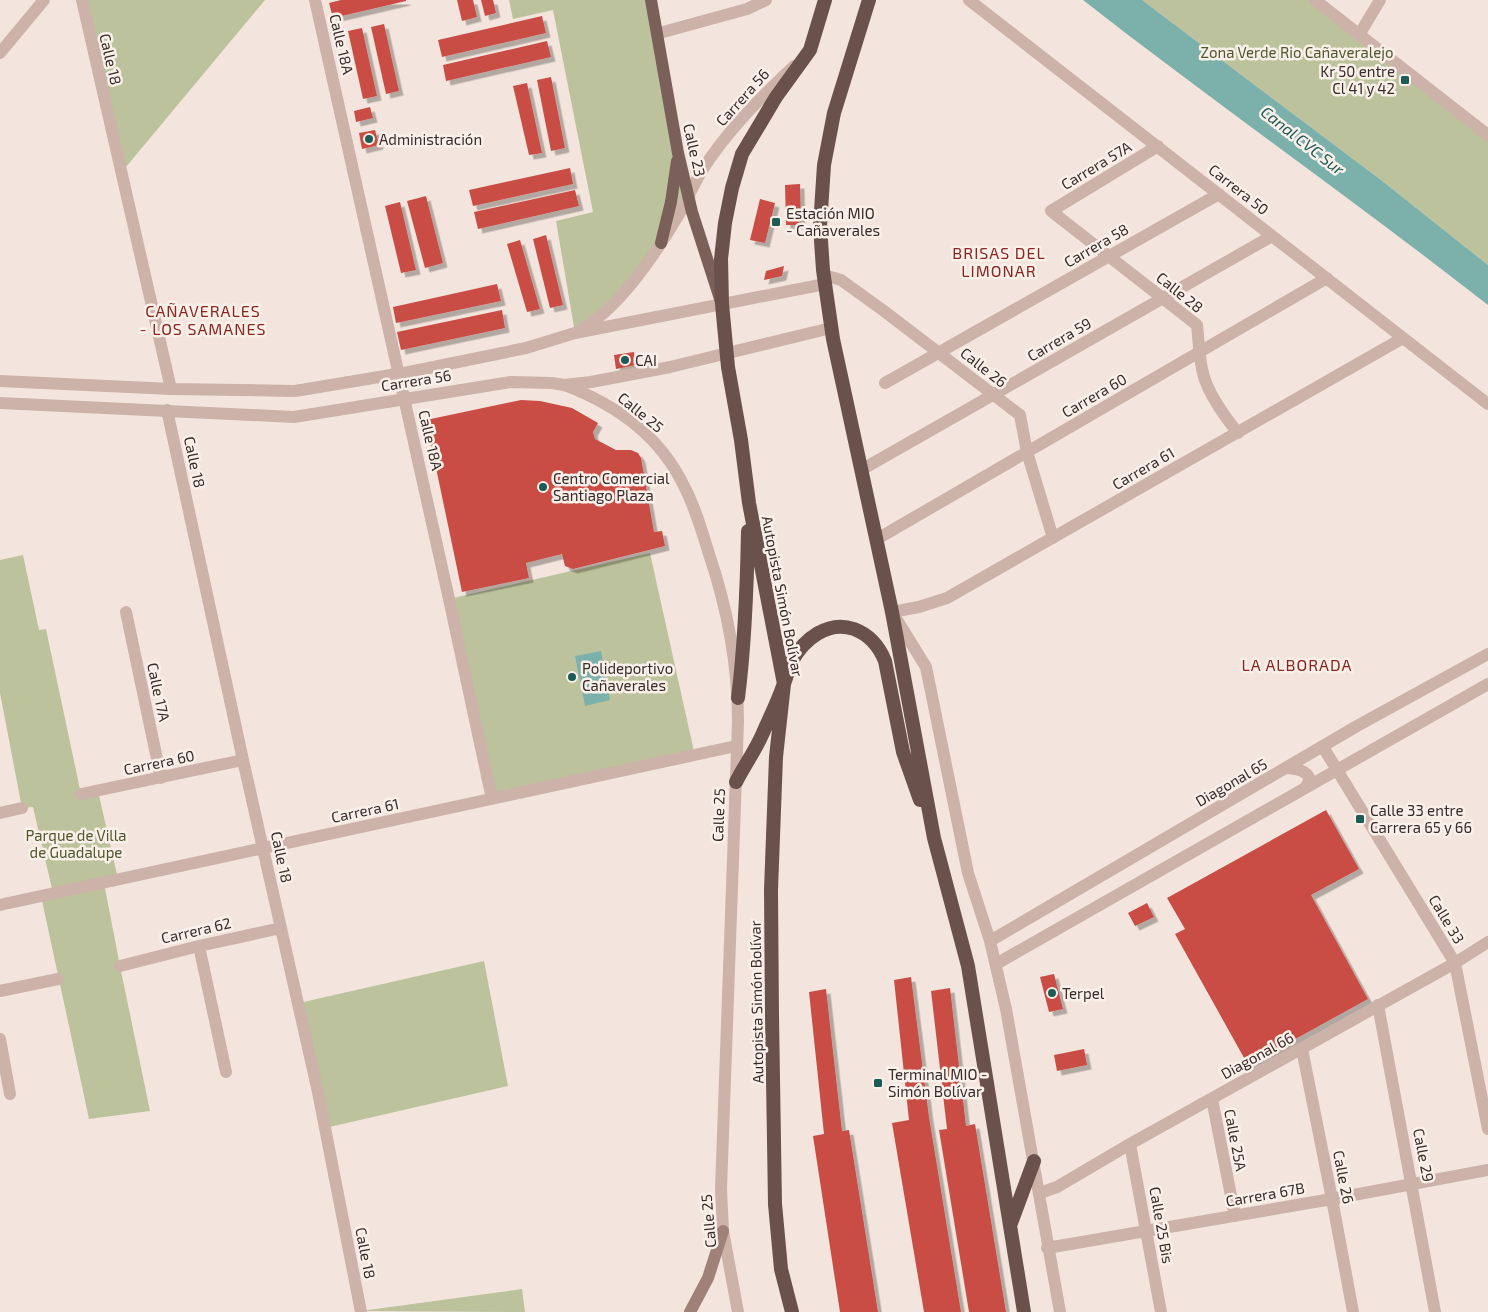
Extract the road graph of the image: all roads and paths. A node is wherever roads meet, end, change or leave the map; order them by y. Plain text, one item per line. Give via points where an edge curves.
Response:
1 (44, 0) edge
2 (82, 0) edge
3 (315, 0) edge
4 (650, 0) edge
5 (766, 0) edge
6 (825, 0) edge
7 (969, 0) edge
8 (1315, 0) edge
9 (1380, 0) edge
10 (870, 3) edge
11 (747, 5) edge
12 (656, 34) junction
13 (1359, 35) junction
14 (810, 50) junction
15 (0, 53) edge
16 (1488, 135) edge
17 (1158, 146) junction
18 (678, 153) junction
19 (1219, 194) junction
20 (689, 196) junction
21 (1051, 211) joint
22 (1272, 236) junction
23 (661, 243) junction
24 (1109, 256) junction
25 (1327, 278) junction
26 (824, 280) junction
27 (1162, 298) junction
28 (722, 304) junction
29 (831, 328) junction
30 (575, 333) junction
31 (1403, 338) junction
32 (1199, 352) junction
33 (939, 353) junction
34 (726, 354) junction
35 (398, 374) junction
36 (0, 381) edge
37 (885, 383) dead end
38 (564, 385) junction
39 (171, 389) junction
40 (994, 395) junction
41 (405, 398) junction
42 (0, 403) edge
43 (1488, 404) edge
44 (167, 410) junction
45 (1238, 433) junction
46 (1027, 452) junction
47 (861, 470) junction
48 (749, 503) junction
49 (1053, 538) junction
50 (877, 539) junction
51 (126, 612) dead end
52 (892, 612) junction
53 (1488, 654) edge
54 (784, 684) junction
55 (1488, 684) edge
56 (738, 698) junction
57 (736, 746) junction
58 (1323, 747) junction
59 (243, 760) junction
60 (1288, 768) junction
61 (1336, 770) junction
62 (161, 778) junction
63 (736, 782) junction
64 (1306, 787) junction
65 (81, 794) dead end
66 (492, 799) junction
67 (22, 808) dead end
68 (0, 813) edge
69 (934, 838) junction
70 (264, 848) junction
71 (0, 905) edge
72 (281, 928) junction
73 (990, 940) junction
74 (1488, 942) edge
75 (199, 946) junction
76 (1454, 963) junction
77 (996, 964) junction
78 (120, 966) dead end
79 (58, 979) dead end
80 (0, 992) edge
81 (1378, 1005) junction
82 (0, 1039) edge
83 (1302, 1049) junction
84 (226, 1072) dead end
85 (10, 1094) dead end
86 (1212, 1099) junction
87 (1488, 1129) edge
88 (1130, 1144) junction
89 (1034, 1161) junction
90 (1488, 1170) edge
91 (1413, 1184) junction
92 (1040, 1194) junction
93 (1332, 1199) junction
94 (1234, 1216) junction
95 (1011, 1224) junction
96 (723, 1231) junction
97 (1146, 1231) junction
98 (1048, 1248) junction
99 (361, 1312) edge
100 (690, 1312) edge
101 (738, 1312) edge
102 (792, 1312) edge
103 (1024, 1312) edge
104 (1060, 1312) edge
105 (1161, 1312) edge
106 (1353, 1312) edge
107 (1435, 1312) edge

1 - 15 street
2 - 39 street, Calle 18
3 - 35 street, Calle 18A
4 - 12 main road, Calle 23
5 - 11 street
6 - 14 highway, Autopista Simón Bolívar
7 - 17 street, Carrera 50
8 - 13 street
9 - 13 street
10 - 26 highway via 834,113 824,165 820,226
11 - 12 street
12 - 18 main road, Calle 23
13 - 16 street
14 - 20 street, Carrera 56 via 738,123 702,172
14 - 28 highway, Autopista Simón Bolívar via 742,154 725,223 721,259
17 - 19 street, Carrera 50
17 - 21 street, Carrera 57A
18 - 20 main road, Calle 23
18 - 23 main road
19 - 22 street, Carrera 50
19 - 24 street, Carrera 58
20 - 23 street, Carrera 56
20 - 28 main road, Calle 23 via 694,221
21 - 24 street, Calle 28
22 - 25 street, Carrera 50
22 - 27 street, Carrera 59
23 - 30 street, Carrera 56 via 604,312
24 - 27 street, Calle 28
24 - 33 street, Carrera 58
25 - 31 street, Carrera 50
25 - 32 street, Carrera 60
26 - 28 street, Carrera 56
26 - 29 highway
26 - 33 street, Calle 26 via 841,280
27 - 32 street, Calle 28 via 1197,325
27 - 40 street, Carrera 59
28 - 30 street, Carrera 56
28 - 34 highway, Autopista Simón Bolívar
29 - 34 street, Carrera 56
29 - 47 highway
30 - 35 street, Carrera 56 via 526,348
31 - 43 street, Carrera 50
31 - 45 street, Carrera 61
32 - 45 street, Calle 28 via 1205,379
32 - 46 street, Carrera 60
33 - 37 street, Carrera 58
33 - 40 street, Calle 26
34 - 38 street, Carrera 56
34 - 48 highway, Autopista Simón Bolívar
35 - 39 street, Carrera 56 via 295,391
35 - 41 street, Calle 18A
36 - 39 street, Carrera 56
38 - 41 street, Carrera 56 via 511,382
38 - 56 street, Calle 25 via 599,400 629,419 665,456 684,485 721,590 733,644
40 - 46 street, Calle 26 via 1020,415
40 - 47 street, Carrera 59
41 - 44 street, Carrera 56 via 294,417
41 - 66 street, Calle 18A
42 - 44 street, Carrera 56
44 - 59 street, Calle 18
45 - 49 street, Carrera 61
46 - 49 street, Calle 26
46 - 50 street, Carrera 60
47 - 50 highway
48 - 54 highway, Autopista Simón Bolívar
48 - 56 highway via 748,595
49 - 52 street, Carrera 61 via 947,598
50 - 52 highway
51 - 62 street, Calle 17A
52 - 69 highway
52 - 73 street via 926,667 968,873
53 - 58 street, Diagonal 65
54 - 63 highway via 761,738
54 - 69 highway via 791,662 806,641 819,632 834,627 850,628 874,642 885,661 903,752
54 - 102 highway, Autopista Simón Bolívar via 776,757 771,890 775,1204 781,1269
55 - 61 street
56 - 57 street, Calle 25
57 - 63 street, Calle 25
57 - 66 street, Carrera 61
58 - 60 street, Diagonal 65
58 - 61 street, Calle 33
59 - 62 street, Carrera 60
59 - 70 street, Calle 18
60 - 64 street via 1300,770 1308,776 1310,779
60 - 73 street, Diagonal 65
61 - 64 street
61 - 76 street, Calle 33
62 - 65 street, Carrera 60
63 - 96 street, Calle 25 via 721,1190
64 - 77 street
66 - 70 street, Carrera 61
67 - 68 street
69 - 95 highway via 968,966
70 - 71 street, Carrera 61
70 - 72 street, Calle 18
72 - 75 street, Carrera 62
72 - 99 street, Calle 18 via 319,1097
73 - 77 street
74 - 76 street, Diagonal 66
75 - 78 street, Carrera 62
75 - 84 street
76 - 81 street, Diagonal 66
76 - 87 street, Calle 33
77 - 89 street
79 - 80 street
81 - 83 street, Diagonal 66
81 - 91 street, Calle 29
82 - 85 street
83 - 86 street, Diagonal 66
83 - 93 street, Calle 26
86 - 88 street, Diagonal 66
86 - 94 street, Calle 25A
88 - 92 street, Diagonal 66
88 - 97 street, Calle 25 Bis
89 - 92 street
89 - 95 highway
90 - 91 street, Carrera 67B
91 - 93 street, Carrera 67B
91 - 107 street, Calle 29
92 - 98 street
93 - 94 street, Carrera 67B
93 - 106 street, Calle 26
94 - 97 street, Carrera 67B
95 - 103 highway
96 - 100 main road via 708,1278
96 - 101 street, Calle 25
97 - 98 street, Carrera 67B
97 - 105 street, Calle 25 Bis
98 - 104 street

